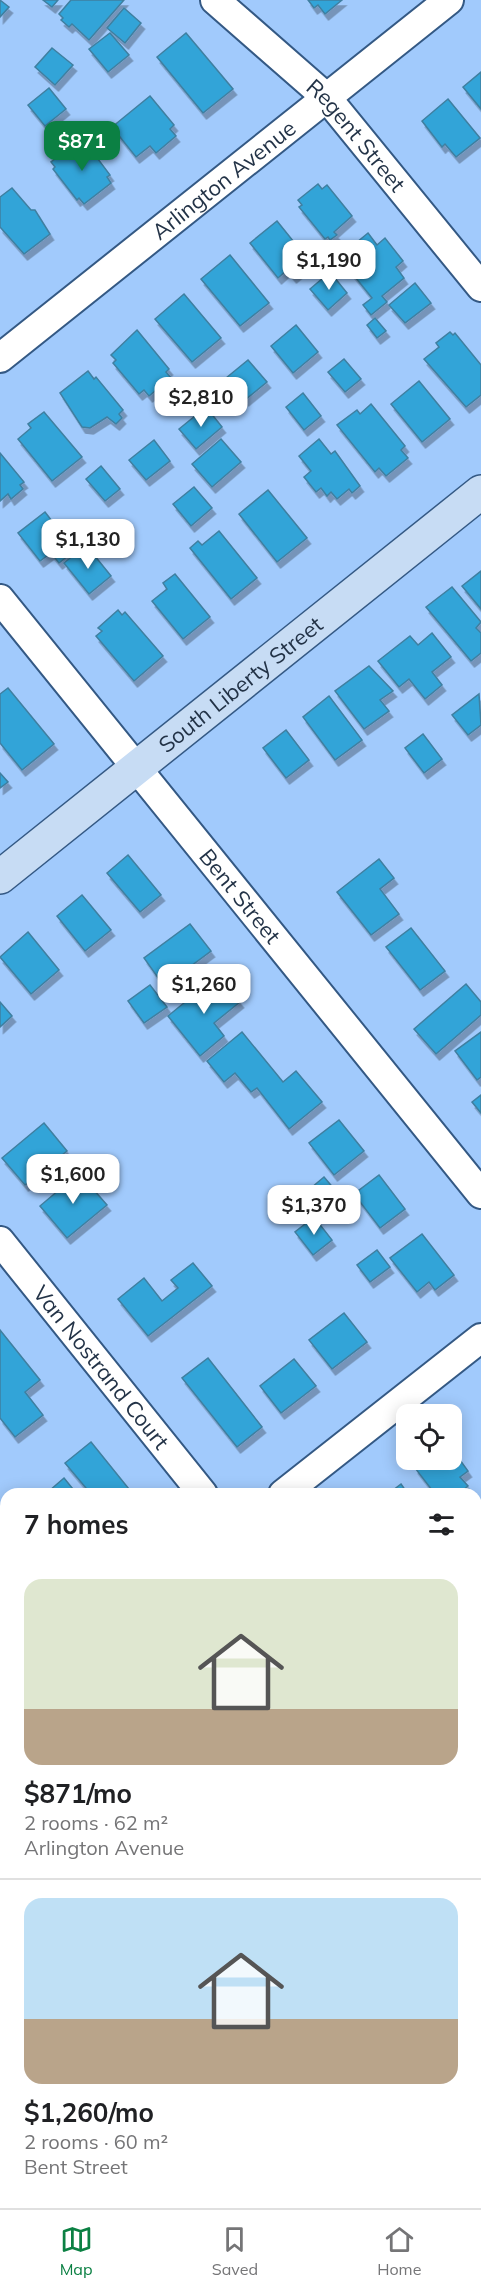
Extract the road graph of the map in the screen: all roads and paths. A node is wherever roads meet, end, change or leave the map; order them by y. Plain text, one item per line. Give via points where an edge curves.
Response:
1 (214, 0) edge
2 (448, 0) edge
3 (327, 98) junction
4 (481, 287) edge
5 (0, 358) edge
6 (481, 492) edge
7 (0, 599) edge
8 (135, 768) junction
9 (0, 878) edge
10 (481, 1194) edge
11 (0, 1241) edge
12 (481, 1338) edge
13 (198, 1488) edge
14 (290, 1488) edge

1 - 3 street, Regent Street
2 - 3 street, Arlington Avenue
3 - 4 street, Regent Street
3 - 5 street, Arlington Avenue
6 - 8 main road, South Liberty Street
7 - 8 street, Bent Street
8 - 9 main road, South Liberty Street
8 - 10 street, Bent Street
11 - 13 street, Van Nostrand Court
12 - 14 street

